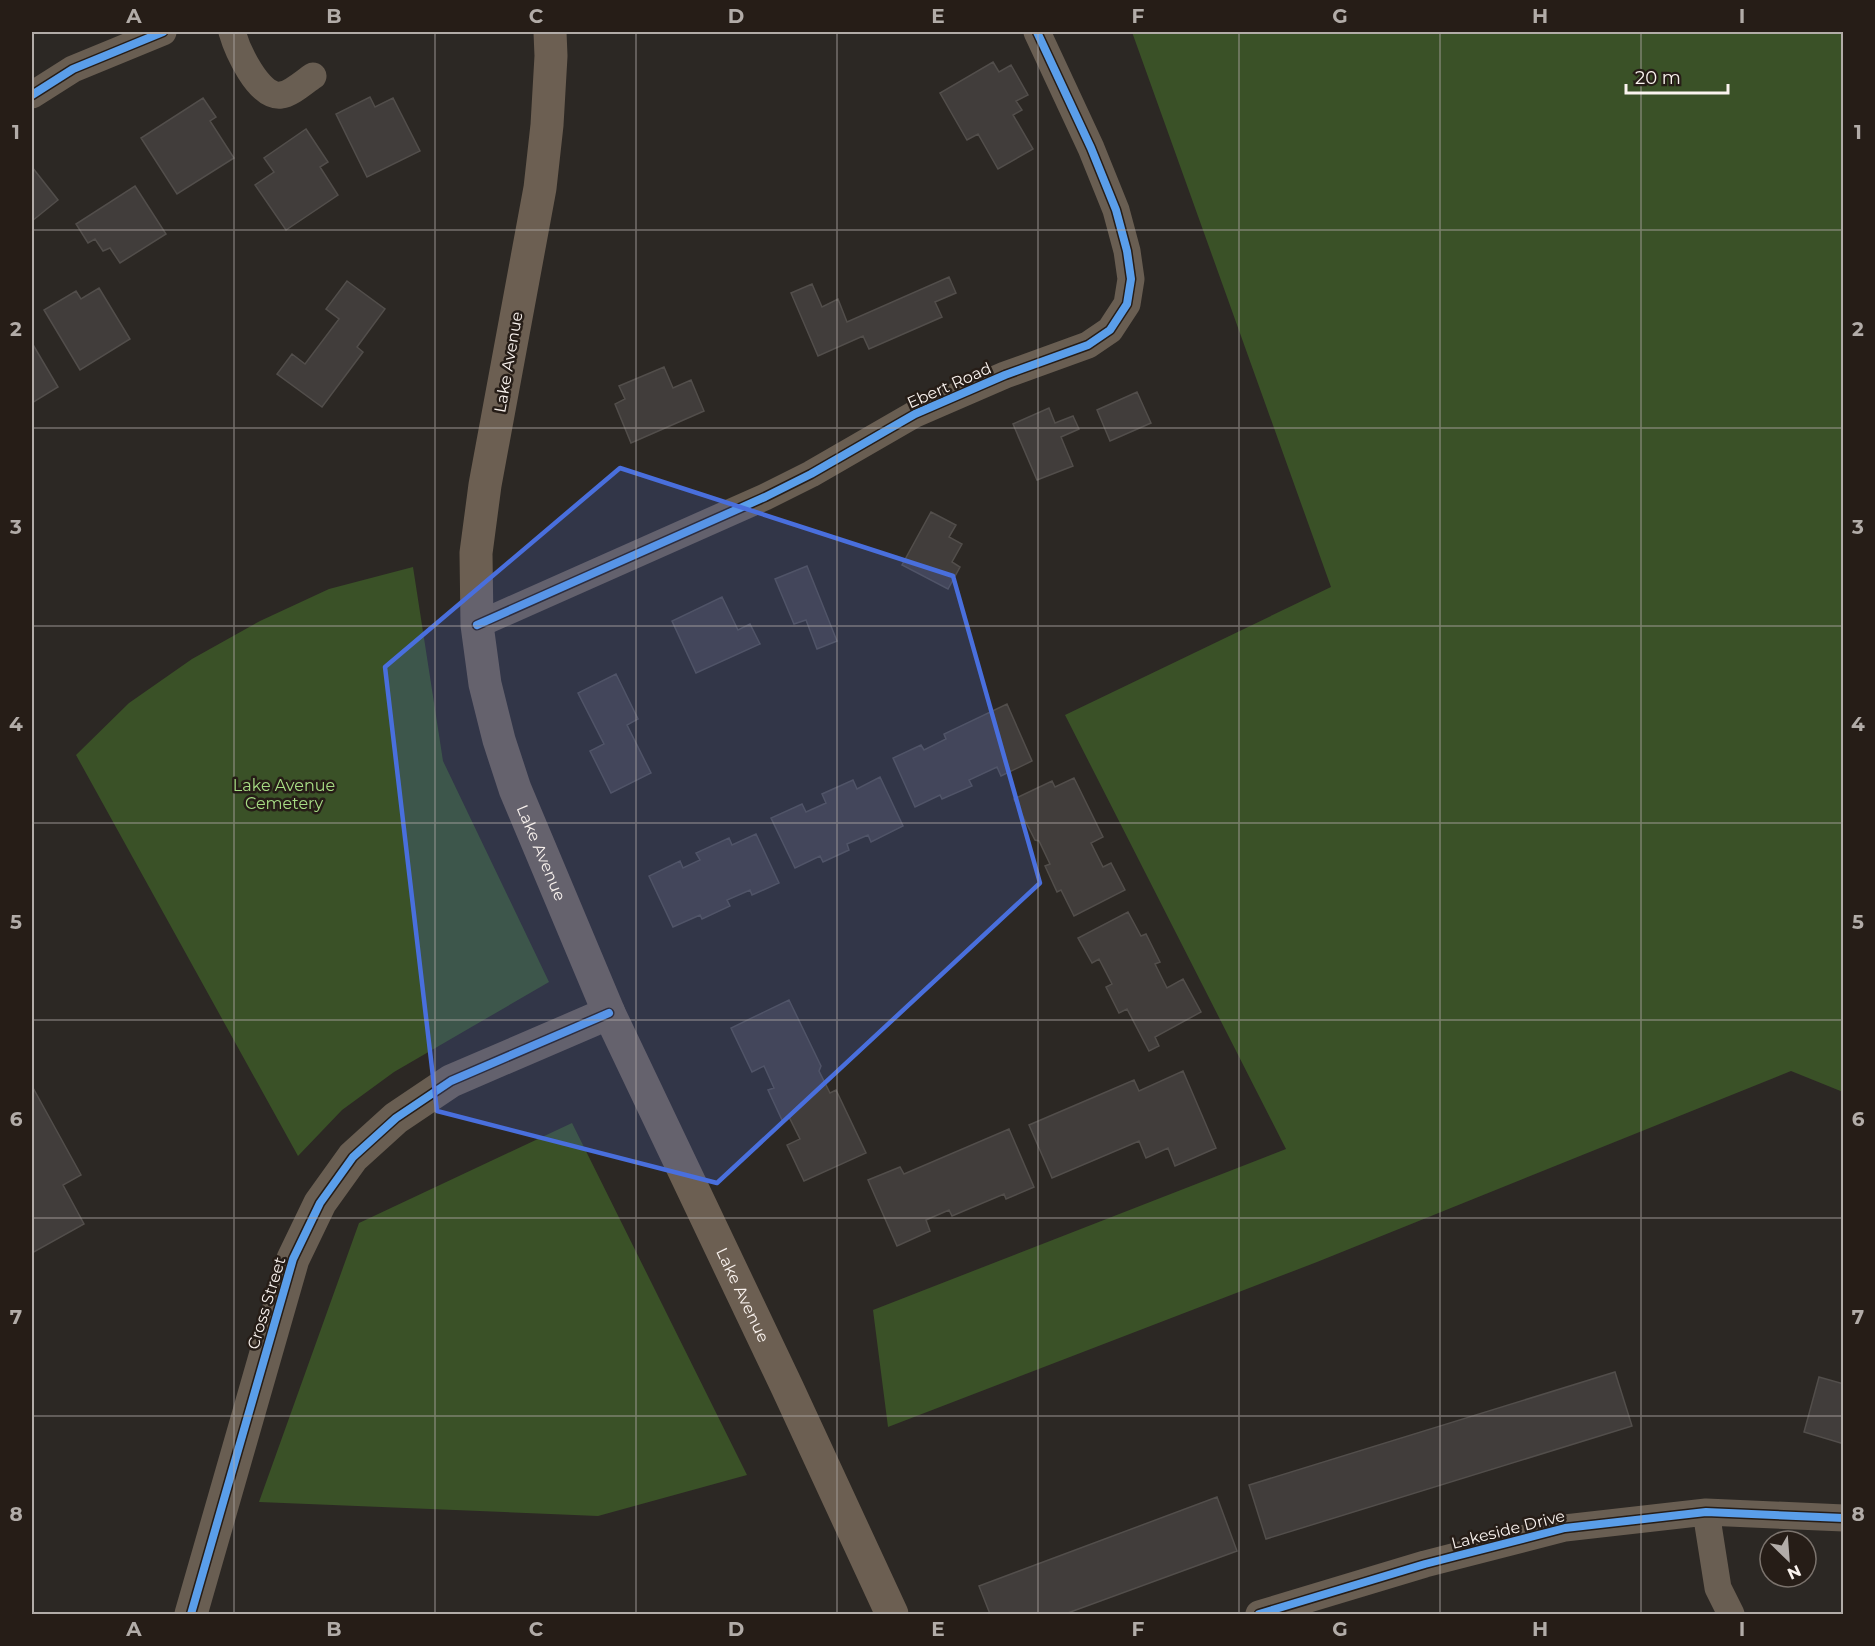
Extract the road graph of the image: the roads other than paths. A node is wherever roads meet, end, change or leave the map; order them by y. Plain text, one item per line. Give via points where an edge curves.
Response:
1 (163, 32) edge
2 (232, 32) edge
3 (550, 32) edge
4 (1037, 32) edge
5 (313, 76) dead end
6 (32, 95) edge
7 (477, 625) junction
8 (609, 1013) junction
9 (1706, 1512) junction
10 (1844, 1518) edge
11 (191, 1614) edge
12 (892, 1614) edge
13 (1259, 1614) edge
14 (1731, 1614) edge

1 - 6 street via 73,69
2 - 5 street via 245,65 274,94 281,95
3 - 7 main road, Lake Avenue via 548,113 540,188 476,553
4 - 7 street, Ebert Road via 1091,148 1116,210 1127,251 1131,279 1127,304 1110,330 1088,345 915,414 811,474
7 - 8 main road, Lake Avenue via 485,684 515,789
8 - 11 street, Cross Street via 451,1082 396,1118 353,1158 320,1203 293,1259
8 - 12 main road, Lake Avenue
9 - 10 street, Lakeside Drive
9 - 13 street, Lakeside Drive via 1566,1528 1425,1564
9 - 14 street via 1718,1588

